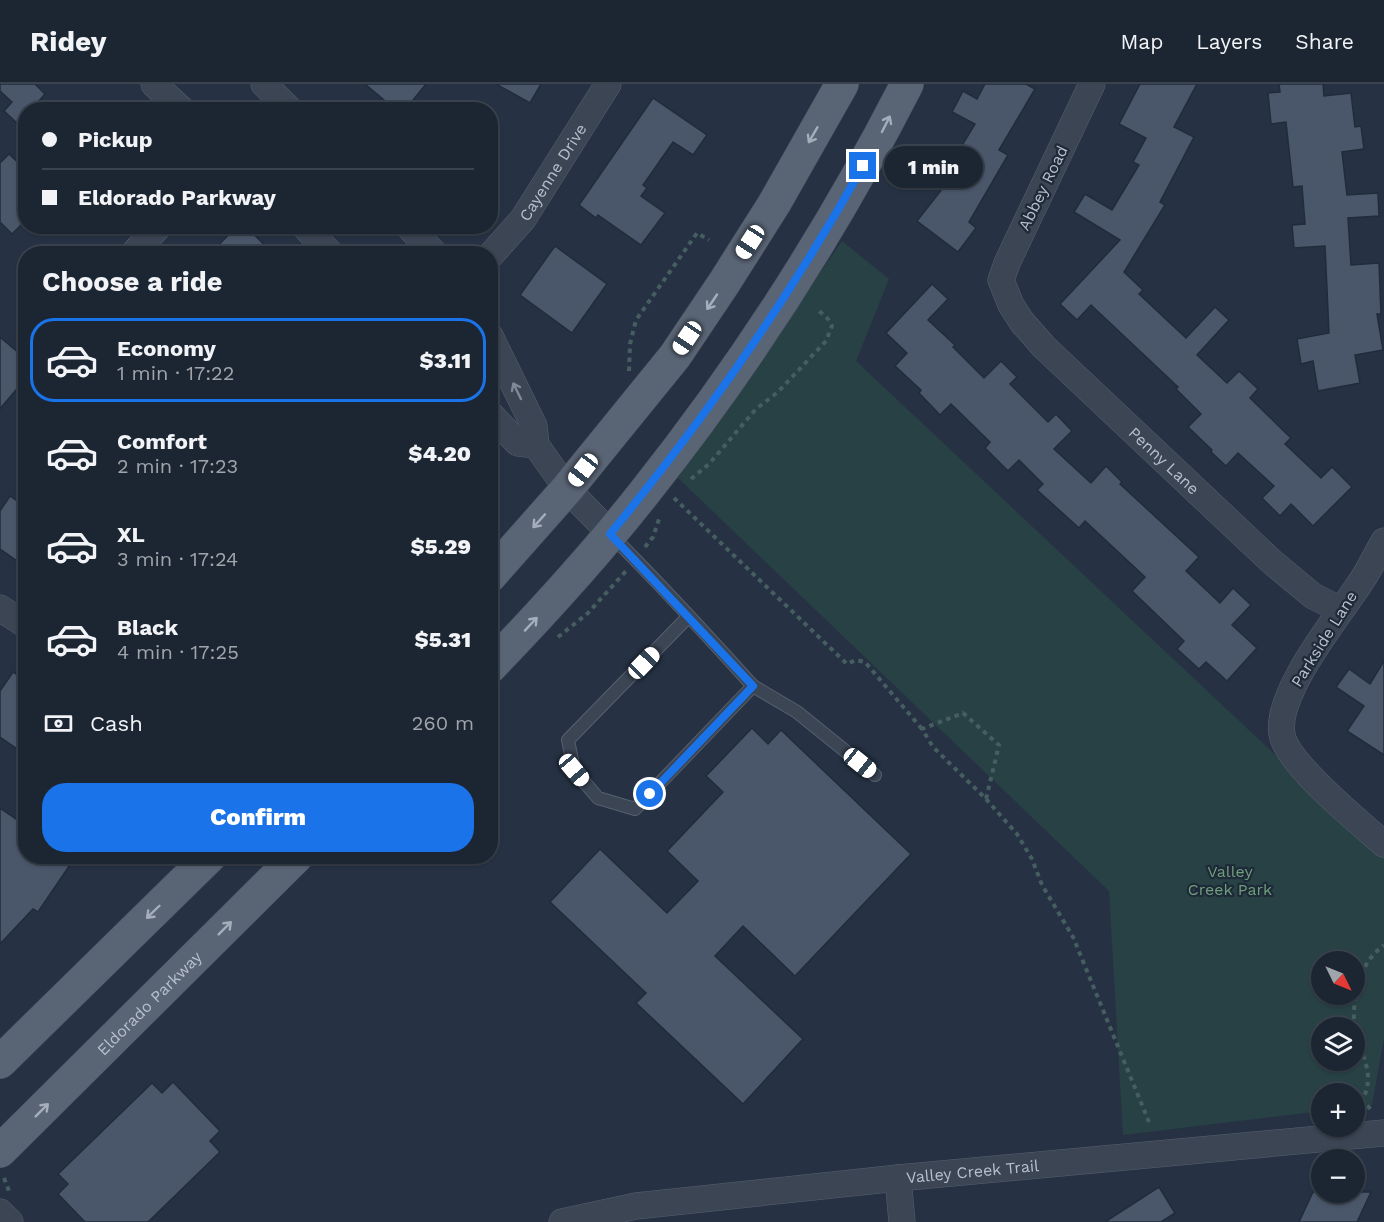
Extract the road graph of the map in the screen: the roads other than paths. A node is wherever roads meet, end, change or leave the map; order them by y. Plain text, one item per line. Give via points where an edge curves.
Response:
1 (154, 84) edge
2 (608, 84) edge
3 (842, 84) edge
4 (907, 84) edge
5 (1092, 84) edge
6 (173, 102) edge
7 (152, 234) edge
8 (312, 234) edge
9 (416, 234) edge
10 (140, 246) edge
11 (323, 246) edge
12 (427, 246) edge
13 (498, 247) edge
14 (1007, 292) joint
15 (498, 352) edge
16 (498, 422) edge
17 (537, 445) junction
18 (567, 489) junction
19 (610, 534) junction
20 (1384, 541) edge
21 (498, 567) edge
22 (0, 609) edge
23 (1341, 610) junction
24 (689, 616) junction
25 (18, 620) edge
26 (498, 659) edge
27 (753, 686) junction
28 (875, 776) dead end
29 (1384, 844) edge
30 (202, 864) edge
31 (289, 864) edge
32 (0, 1062) edge
33 (1381, 1133) edge
34 (0, 1151) edge
35 (897, 1179) junction
36 (0, 1212) edge
37 (10, 1222) edge
38 (562, 1222) edge
39 (902, 1222) edge

1 - 6 street
2 - 13 street, Cayenne Drive via 524,219
3 -> 18 main road via 774,204 675,356
19 -> 4 main road via 707,411 778,307 836,215
5 - 14 street, Abbey Road via 1007,263 1001,280
7 - 10 street
8 - 11 street
9 - 12 street
14 - 23 street, Penny Lane via 1022,322 1106,407 1271,561 1313,596
17 -> 15 street via 534,426
16 - 17 street via 518,443
17 - 18 street
18 - 19 street
18 -> 21 main road
19 - 24 lane
26 -> 19 main road
20 - 23 street, Parkside Lane
22 - 25 street
23 - 29 street, Parkside Lane via 1284,706 1281,735 1295,761
24 - 27 lane
24 - 27 lane via 568,740 574,770 598,798 635,809
27 - 28 lane via 797,712
30 -> 32 main road
34 -> 31 main road, Eldorado Parkway
33 - 35 street, Valley Creek Trail
35 - 38 street, Valley Creek Trail via 636,1206
35 - 39 street
36 - 37 street

